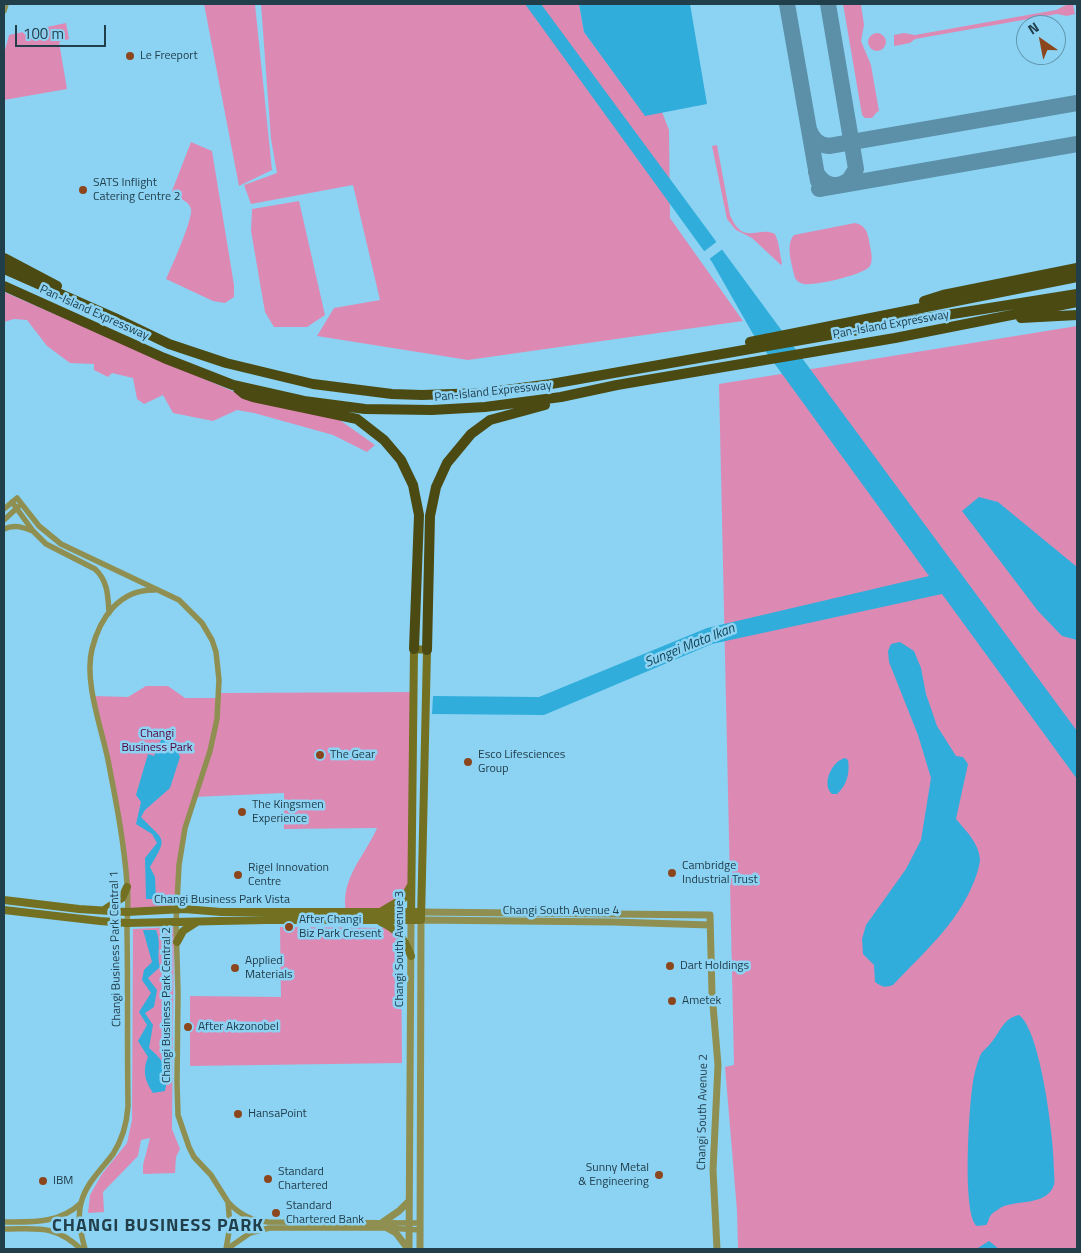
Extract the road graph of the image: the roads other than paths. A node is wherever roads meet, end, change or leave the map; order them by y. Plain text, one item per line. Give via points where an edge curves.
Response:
1 (6, 4) edge
2 (4, 11) edge
3 (4, 258) edge
4 (1077, 268) edge
5 (4, 269) edge
6 (1077, 277) edge
7 (4, 286) edge
8 (1077, 294) edge
9 (1077, 302) edge
10 (1077, 315) edge
11 (115, 318) junction
12 (861, 319) junction
13 (970, 323) junction
14 (794, 337) junction
15 (233, 385) junction
16 (561, 398) junction
17 (19, 506) junction
18 (4, 509) edge
19 (4, 520) edge
20 (4, 529) edge
21 (33, 531) junction
22 (157, 590) junction
23 (109, 613) junction
24 (414, 649) junction
25 (427, 650) junction
26 (412, 880) junction
27 (128, 887) junction
28 (4, 900) edge
29 (4, 910) edge
30 (177, 910) junction
31 (102, 911) junction
32 (380, 911) junction
33 (127, 912) junction
34 (710, 915) joint
35 (411, 916) junction
36 (421, 916) junction
37 (377, 920) junction
38 (199, 921) junction
39 (176, 922) junction
40 (127, 923) junction
41 (710, 925) junction
42 (177, 942) junction
43 (411, 956) junction
44 (409, 1200) junction
45 (228, 1202) junction
46 (81, 1203) junction
47 (4, 1222) edge
48 (385, 1225) junction
49 (409, 1226) junction
50 (420, 1226) junction
51 (4, 1229) edge
52 (83, 1249) edge
53 (227, 1249) edge
54 (409, 1249) edge
55 (420, 1249) edge
56 (717, 1249) edge

1 - 2 street
3 - 11 highway
4 - 12 highway via 943,295
5 - 11 highway, Pan-Island Expressway
6 - 12 highway
7 - 15 highway, Pan-Island Expressway via 164,358
8 - 14 highway
9 - 13 highway
10 - 13 highway
11 - 14 highway, Pan-Island Expressway via 169,344 250,370 313,384 422,395 512,389
12 - 14 highway
13 - 16 highway, Pan-Island Expressway via 617,385
15 - 16 highway, Pan-Island Expressway via 304,401 365,409 432,410
15 - 24 highway via 253,397 357,420 384,440 401,460 413,485 419,515
16 - 25 highway via 490,420 471,434 447,463 436,487 430,516
17 - 18 street, Changi Business Park Central 2 via 14,500
17 - 19 street
17 - 21 street, Changi Business Park Central 2
17 - 22 street, Changi Business Park Central 2 via 61,544
20 - 21 street via 21,526
21 - 23 street, Changi Business Park Central 2 via 46,544 95,569 104,580
22 - 23 street, Changi Business Park Central 1 via 134,592
22 - 30 street, Changi Business Park Central 2 via 179,600 202,623 216,652 219,680 213,738 192,800 178,865
23 - 27 street, Changi Business Park Central 1 via 92,649 90,682 108,759
24 - 25 main road
24 - 26 main road, Changi South Avenue 3
25 - 36 main road, Changi South Avenue 3
26 - 32 main road via 404,898
26 - 35 main road, Changi South Avenue 3
27 - 31 main road via 122,898
27 - 33 street, Changi Business Park Central 1
28 - 31 main road, Changi Business Park Vista
29 - 40 main road, Changi Business Park Vista
30 - 32 main road, Changi Business Park Vista
30 - 33 main road, Changi Business Park Vista
30 - 39 street, Changi Business Park Central 2
31 - 33 main road, Changi Business Park Vista
32 - 35 main road, Changi Business Park Vista
33 - 40 street, Changi Business Park Central 1
34 - 36 street, Changi South Avenue 4
34 - 41 street, Changi South Avenue 2
35 - 36 main road, Changi South Avenue 4
35 - 37 main road, Changi Business Park Vista
35 - 43 street, Changi South Avenue 3
36 - 41 street, Changi South Avenue 4
36 - 50 street, Changi South Avenue 3
37 - 38 main road, Changi Business Park Vista
37 - 43 main road via 397,931
38 - 39 main road, Changi Business Park Vista
38 - 42 main road via 183,931
39 - 40 main road, Changi Business Park Vista
39 - 42 street, Changi Business Park Central 2
40 - 46 street, Changi Business Park Central 1 via 127,1116 114,1152 95,1175
41 - 56 street, Changi South Avenue 2 via 718,1065 713,1170
42 - 45 street, Changi Business Park Central 2 via 178,1115 194,1157
43 - 44 street, Changi South Avenue 3
44 - 48 street
44 - 49 street, Changi South Avenue 3
45 - 48 street via 246,1217 268,1222
45 - 53 street, Changi Business Park Central 2 via 230,1226
46 - 47 street via 53,1220
46 - 52 street, Changi Business Park Central 1
48 - 49 street
48 - 53 street via 269,1228 250,1233
48 - 54 street
49 - 50 street
49 - 54 street, Changi South Avenue 3
50 - 55 street, Changi South Avenue 3
51 - 52 street via 54,1230

